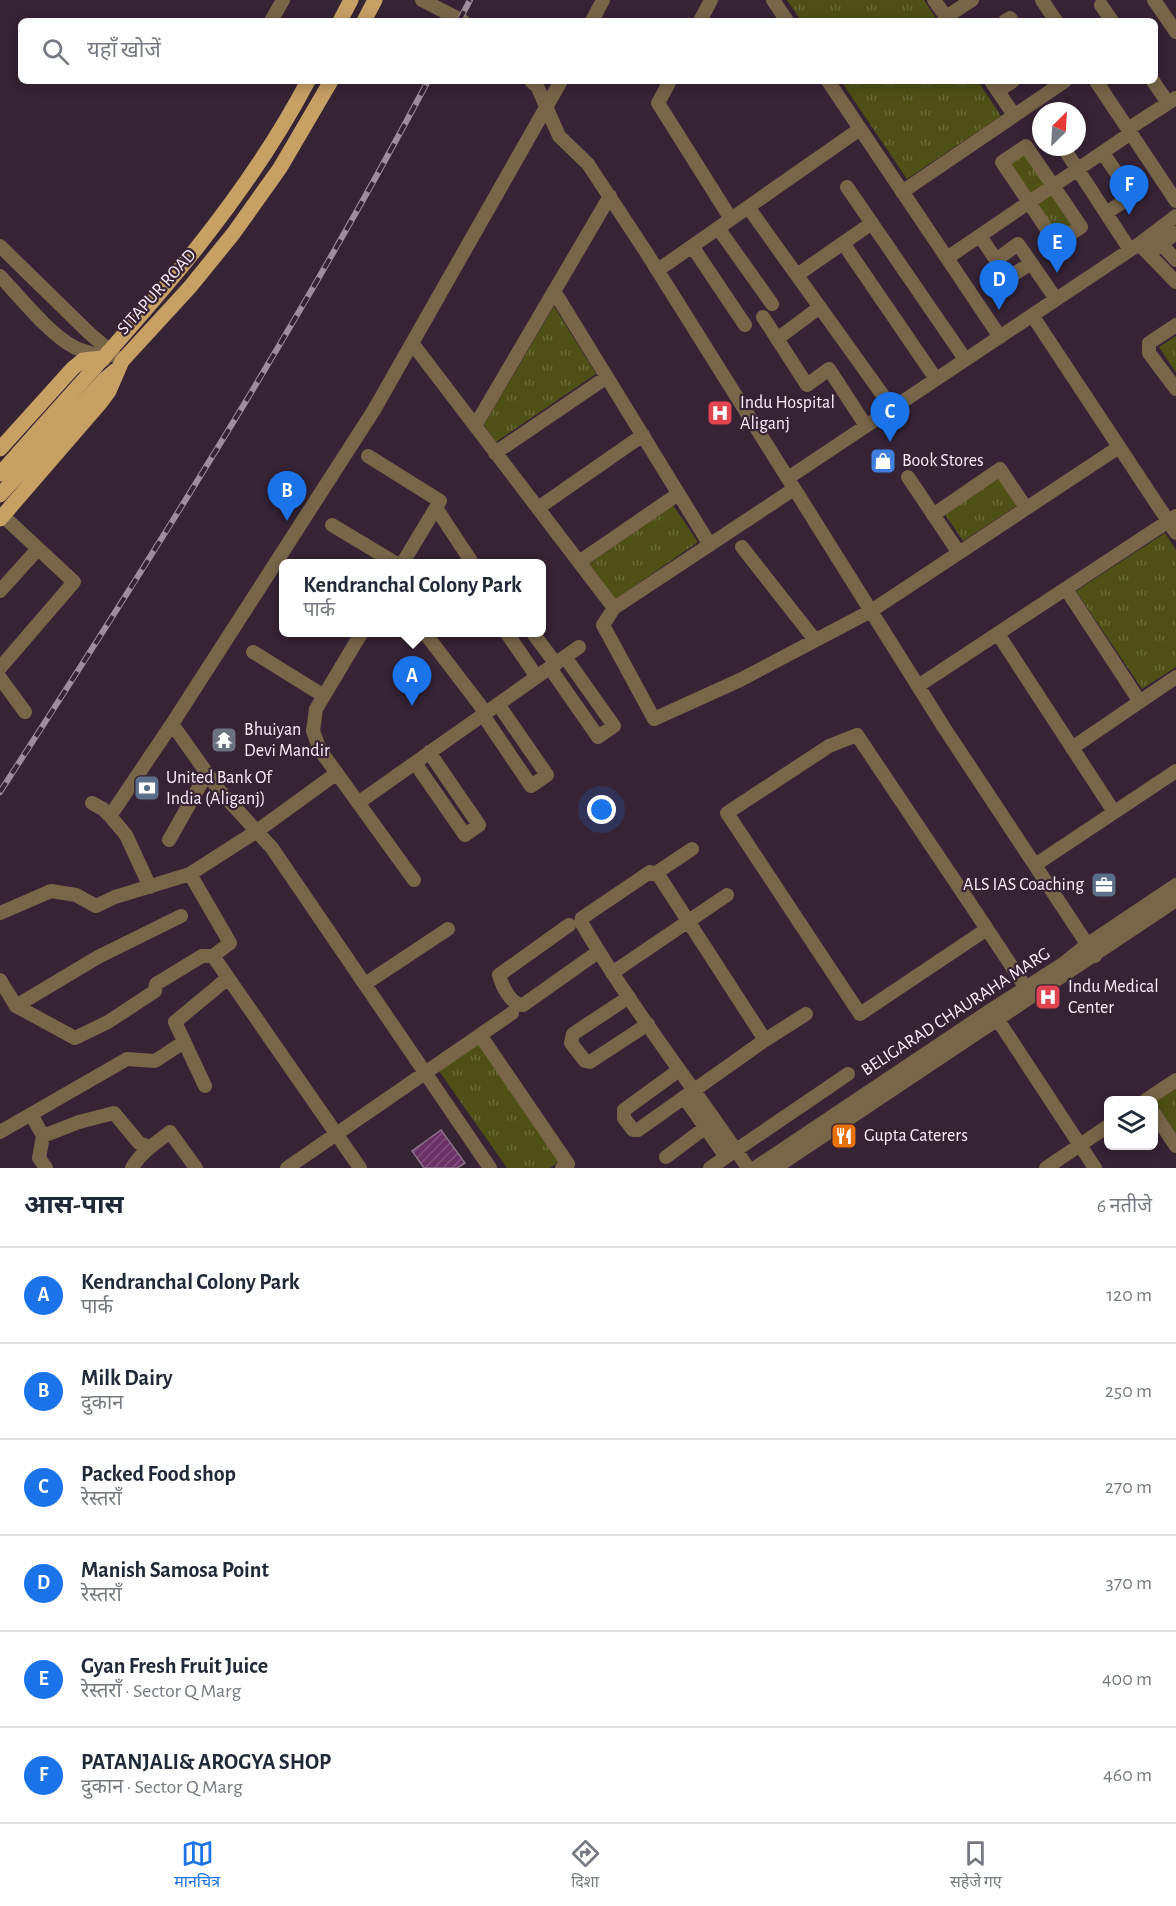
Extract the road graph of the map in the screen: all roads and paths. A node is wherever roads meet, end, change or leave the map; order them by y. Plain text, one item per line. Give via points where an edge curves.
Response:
1 (283, 0) edge
2 (351, 0) edge
3 (375, 0) edge
4 (422, 0) edge
5 (603, 0) edge
6 (711, 0) edge
7 (773, 0) edge
8 (934, 0) edge
9 (972, 0) edge
10 (1042, 0) edge
11 (1154, 0) edge
12 (1101, 5) dead end
13 (273, 18) edge
14 (342, 18) edge
15 (366, 18) edge
16 (457, 18) edge
17 (594, 18) edge
18 (702, 18) edge
19 (785, 18) edge
20 (947, 18) edge
21 (949, 18) edge
22 (1054, 18) edge
23 (1110, 18) edge
24 (1176, 32) edge
25 (306, 84) edge
26 (330, 84) edge
27 (535, 84) edge
28 (560, 84) edge
29 (668, 84) edge
30 (830, 84) edge
31 (1062, 84) edge
32 (1098, 84) edge
33 (1156, 84) edge
34 (994, 86) edge
35 (1172, 100) edge
36 (1043, 102) edge
37 (547, 109) junction
38 (1032, 110) edge
39 (1014, 115) junction
40 (860, 129) junction
41 (1130, 131) junction
42 (1103, 153) junction
43 (1069, 156) edge
44 (1078, 170) junction
45 (1054, 186) junction
46 (847, 187) dead end
47 (902, 192) junction
48 (609, 196) junction
49 (1176, 201) edge
50 (1029, 203) junction
51 (748, 207) junction
52 (1106, 213) junction
53 (1176, 216) edge
54 (731, 219) junction
55 (872, 223) junction
56 (718, 228) junction
57 (1176, 233) edge
58 (980, 236) junction
59 (1156, 239) junction
60 (843, 243) junction
61 (0, 246) edge
62 (692, 246) junction
63 (1139, 249) junction
64 (947, 258) junction
65 (996, 260) junction
66 (1176, 260) edge
67 (1031, 262) junction
68 (658, 270) junction
69 (797, 275) junction
70 (0, 276) edge
71 (1176, 282) edge
72 (554, 291) junction
73 (1056, 299) junction
74 (772, 304) dead end
75 (820, 307) junction
76 (1032, 315) junction
77 (762, 317) dead end
78 (746, 325) dead end
79 (1176, 325) edge
80 (1000, 337) junction
81 (777, 339) junction
82 (412, 343) junction
83 (106, 354) junction
84 (965, 360) junction
85 (119, 366) junction
86 (607, 377) junction
87 (936, 379) junction
88 (1176, 390) edge
89 (892, 408) junction
90 (475, 426) junction
91 (866, 426) junction
92 (643, 435) junction
93 (1119, 447) junction
94 (0, 449) edge
95 (495, 453) junction
96 (368, 456) dead end
97 (0, 474) edge
98 (908, 477) dead end
99 (791, 483) junction
100 (678, 494) junction
101 (0, 495) edge
102 (436, 508) junction
103 (538, 508) junction
104 (1026, 508) junction
105 (933, 514) junction
106 (1, 518) edge
107 (1174, 524) edge
108 (332, 525) dead end
109 (710, 545) junction
110 (742, 547) dead end
111 (37, 550) junction
112 (959, 553) junction
113 (389, 559) edge
114 (405, 559) edge
115 (470, 559) edge
116 (579, 562) junction
117 (1066, 589) junction
118 (0, 591) edge
119 (614, 608) junction
120 (871, 611) junction
121 (998, 634) junction
122 (357, 637) edge
123 (427, 637) edge
124 (509, 637) edge
125 (534, 637) edge
126 (815, 640) junction
127 (579, 647) dead end
128 (253, 652) dead end
129 (557, 663) junction
130 (0, 668) edge
131 (537, 677) junction
132 (1176, 677) edge
133 (0, 678) edge
134 (918, 686) junction
135 (324, 696) junction
136 (1140, 702) junction
137 (498, 704) junction
138 (25, 712) dead end
139 (484, 714) junction
140 (172, 724) junction
141 (1072, 748) junction
142 (429, 752) junction
143 (415, 763) junction
144 (1176, 771) edge
145 (207, 773) junction
146 (337, 773) junction
147 (92, 803) dead end
148 (358, 803) junction
149 (1114, 812) junction
150 (110, 816) junction
151 (257, 831) junction
152 (169, 840) dead end
153 (692, 849) dead end
154 (1035, 865) junction
155 (657, 873) junction
156 (190, 874) junction
157 (414, 880) dead end
158 (1176, 885) edge
159 (150, 887) junction
160 (727, 895) dead end
161 (1176, 900) edge
162 (0, 913) edge
163 (181, 916) dead end
164 (688, 921) junction
165 (569, 925) dead end
166 (448, 929) dead end
167 (987, 929) junction
168 (1091, 950) junction
169 (598, 952) junction
170 (213, 956) junction
171 (612, 973) junction
172 (228, 978) junction
173 (0, 980) edge
174 (365, 984) junction
175 (1026, 988) junction
176 (629, 997) junction
177 (16, 1006) junction
178 (512, 1013) dead end
179 (806, 1014) dead end
180 (994, 1015) junction
181 (648, 1024) junction
182 (480, 1035) junction
183 (765, 1040) junction
184 (184, 1042) junction
185 (679, 1070) junction
186 (425, 1073) junction
187 (848, 1074) dead end
188 (1176, 1080) edge
189 (205, 1086) dead end
190 (688, 1093) junction
191 (1153, 1096) edge
192 (31, 1114) junction
193 (1158, 1119) edge
194 (706, 1127) junction
195 (1104, 1129) edge
196 (0, 1132) edge
197 (336, 1134) junction
198 (43, 1136) junction
199 (1080, 1145) junction
200 (1176, 1146) edge
201 (150, 1147) junction
202 (731, 1154) junction
203 (666, 1157) dead end
204 (46, 1168) edge
205 (132, 1168) edge
206 (196, 1168) edge
207 (287, 1168) edge
208 (360, 1168) edge
209 (490, 1168) edge
210 (562, 1168) edge
211 (710, 1168) edge
212 (748, 1168) edge
213 (755, 1168) edge
214 (775, 1168) edge
215 (1046, 1168) edge
216 (1095, 1168) edge

1 - 13 street
2 - 14 main road
3 - 15 main road
4 - 16 street
5 - 17 street
6 - 18 street
7 - 19 street
8 - 20 street
9 - 21 street
10 - 22 street
11 - 24 street
12 - 23 street
25 - 83 main road, SITAPUR ROAD via 216,226
26 - 85 main road, SITAPUR ROAD via 280,168 233,234
27 - 37 street
28 - 37 street
29 - 54 street via 658,103
30 - 40 street
31 - 36 street
32 - 41 street
33 - 35 street
34 - 39 street
35 - 41 street
37 - 48 street via 559,136 588,164
37 - 82 street
38 - 39 street
39 - 47 street
40 - 47 street
40 - 51 street
41 - 42 street
41 - 49 street
42 - 44 street
42 - 52 street via 1131,196
43 - 44 street
44 - 45 street
44 - 52 street
45 - 50 street
45 - 50 street via 1081,226 1064,238 1056,243
45 - 50 street via 1026,146 1002,162
46 - 55 street
47 - 64 street
48 - 68 street
48 - 72 street
50 - 58 street
51 - 54 street
51 - 69 street
52 - 63 street
53 - 59 street
54 - 56 street
55 - 60 street
55 - 84 street
56 - 62 street
56 - 74 street
57 - 59 street
58 - 64 street
58 - 65 street
59 - 63 street
59 - 66 street
60 - 69 street
60 - 87 street
61 - 83 street
62 - 68 street
62 - 78 street
63 - 71 street
63 - 73 street
64 - 80 street
65 - 67 street via 1018,244
65 - 67 street via 1008,278
67 - 73 street
68 - 99 street
69 - 75 street
70 - 83 street via 74,347
72 - 86 street
72 - 90 street
73 - 76 street
75 - 81 street
75 - 89 street
76 - 80 street
76 - 93 street
77 - 81 street
79 - 88 street via 1149,343 1148,348
80 - 84 street
81 - 91 street via 807,385 829,369
82 - 90 street
82 - 140 street via 374,410
83 - 85 street
83 - 94 main road, SITAPUR ROAD via 83,360 73,368
83 - 97 main road
84 - 87 street
85 - 101 main road
85 - 106 main road, SITAPUR ROAD via 101,402
86 - 92 street
86 - 95 street
87 - 89 street
89 - 91 street
90 - 95 street
91 - 99 street
92 - 100 street
92 - 103 street
93 - 104 street
93 - 107 street
95 - 103 street
96 - 102 street via 440,501
98 - 105 street
99 - 109 street
99 - 120 street
100 - 109 street
100 - 116 street
102 - 114 street
102 - 115 street
103 - 116 street
104 - 105 street via 1000,469
104 - 112 street
105 - 112 street
106 - 111 street
107 - 117 street
108 - 113 street
109 - 119 street
110 - 126 street
111 - 118 street
111 - 130 street via 74,582
112 - 120 street
116 - 119 street
117 - 121 street
117 - 136 street
119 - 126 street via 603,625 654,719
120 - 126 street
120 - 134 street
121 - 134 street
121 - 141 street
122 - 135 street
123 - 139 street
124 - 131 street
125 - 129 street
127 - 129 street
128 - 135 street
129 - 129 street via 614,726 598,737
129 - 131 street
131 - 137 street
132 - 136 street
133 - 138 street
134 - 154 street
135 - 146 street via 316,709 313,731 320,750
136 - 141 street
137 - 139 street
137 - 139 street via 547,774 531,786
139 - 142 street
140 - 145 street
140 - 150 street
141 - 149 street
142 - 143 street
142 - 143 street via 479,825 465,835
143 - 148 street
144 - 149 street
145 - 151 street
145 - 152 street
146 - 148 street
146 - 151 street
147 - 150 street
148 - 157 street
149 - 154 street
150 - 159 street via 126,835
151 - 156 street
151 - 174 street
153 - 155 street
154 - 168 street
155 - 164 street
155 - 169 street via 645,874 582,918
156 - 159 street
156 - 170 street via 230,943
158 - 168 street, BELIGARAD CHAURAHA MARG
159 - 162 street via 96,906 76,895 51,891
160 - 164 street
161 - 168 street
163 - 177 street via 98,957
164 - 171 street
164 - 183 street
165 - 169 street via 498,975 513,1002 523,1005
166 - 174 street
167 - 167 street via 861,1014 726,813 829,746 857,735
167 - 175 street
168 - 175 street, BELIGARAD CHAURAHA MARG
168 - 180 street
169 - 171 street
170 - 172 street
170 - 177 street via 202,957 156,984 155,991 75,1038
171 - 176 street
172 - 184 street via 176,1022
172 - 197 street
173 - 177 street
174 - 186 street
175 - 180 street, BELIGARAD CHAURAHA MARG
176 - 181 street
176 - 181 street via 573,1034 571,1043 590,1062
178 - 182 street
179 - 183 street
180 - 199 street
180 - 213 street, BELIGARAD CHAURAHA MARG
180 - 214 street
181 - 185 street
182 - 186 street
182 - 210 street via 568,1164
183 - 190 street
184 - 189 street
184 - 192 street via 154,1061 127,1059
185 - 190 street
185 - 190 street via 622,1113 633,1130 638,1130
186 - 197 street
186 - 209 street
187 - 202 street
188 - 191 street
190 - 194 street
190 - 202 street
192 - 196 street
192 - 198 street
193 - 200 street
194 - 202 street
194 - 203 street
195 - 199 street
197 - 207 street
197 - 208 street
198 - 201 street via 114,1113 139,1143
198 - 204 street via 39,1158
199 - 215 street
199 - 216 street
201 - 205 street
201 - 206 street via 170,1132
202 - 211 street
202 - 212 street

